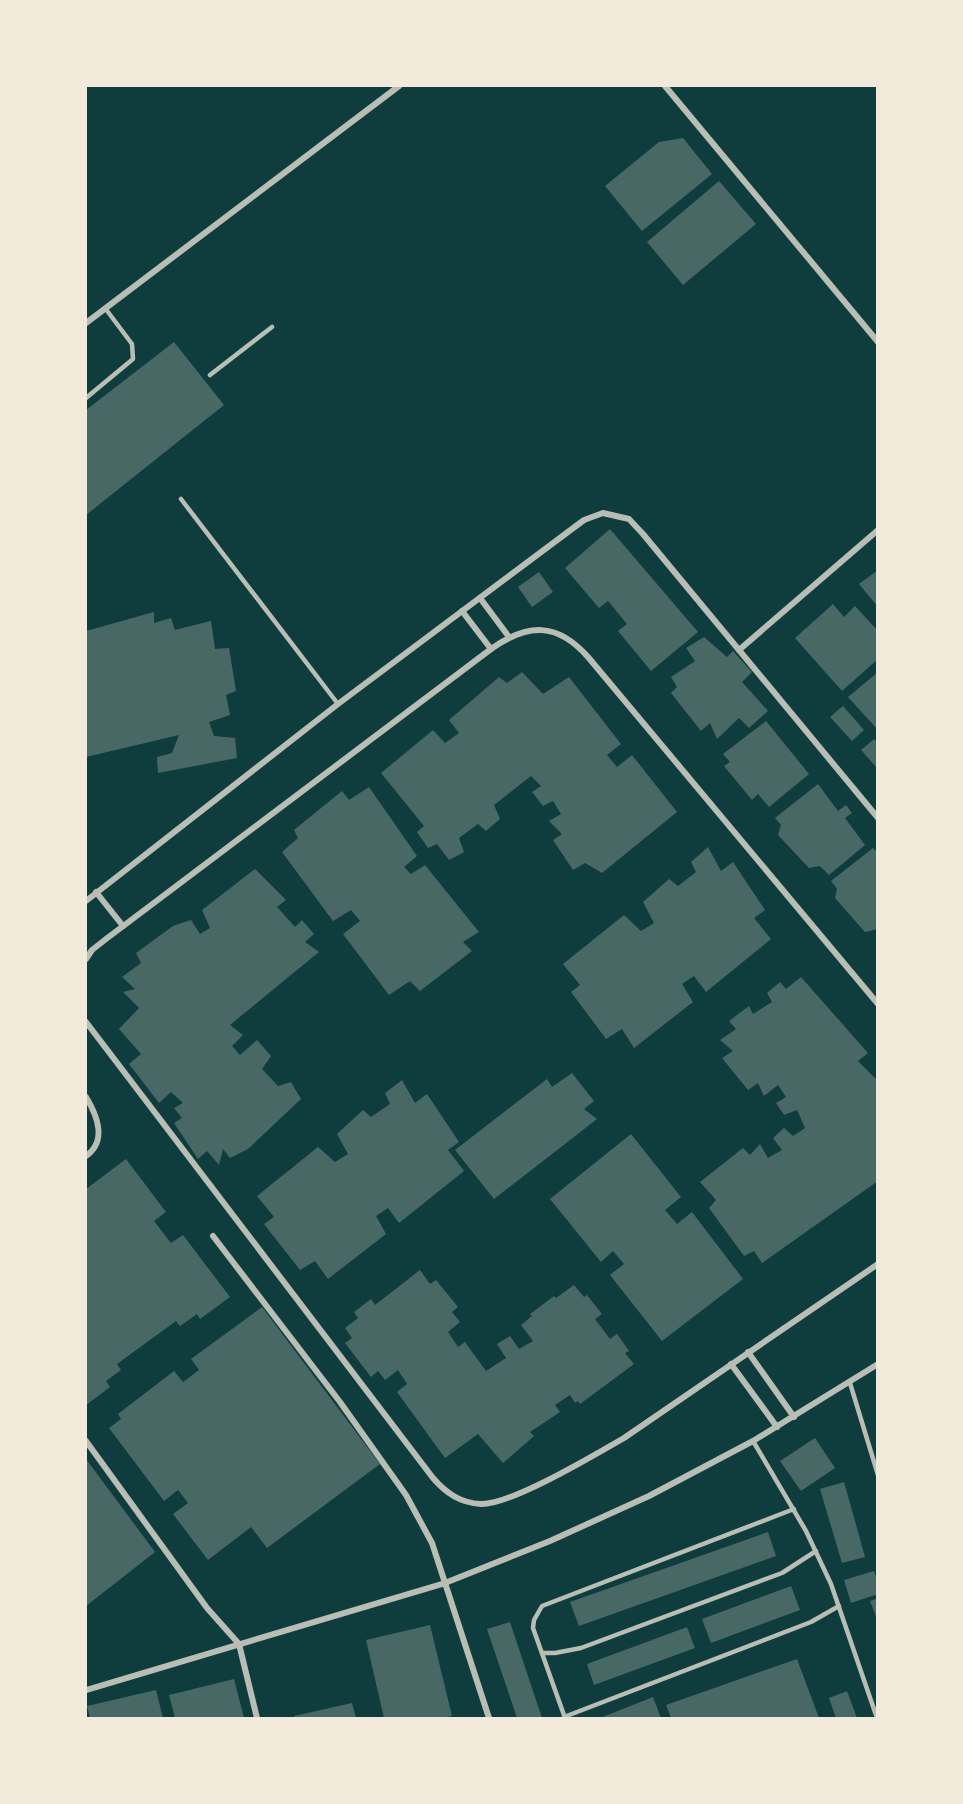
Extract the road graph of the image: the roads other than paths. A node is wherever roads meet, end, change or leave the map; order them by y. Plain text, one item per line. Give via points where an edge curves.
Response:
1 (399, 86) edge
2 (665, 86) edge
3 (105, 308) junction
4 (86, 323) edge
5 (272, 327) dead end
6 (878, 342) edge
7 (210, 375) dead end
8 (86, 398) edge
9 (181, 499) dead end
10 (878, 530) edge
11 (480, 598) junction
12 (462, 611) junction
13 (509, 637) junction
14 (491, 649) junction
15 (739, 650) junction
16 (338, 704) junction
17 (878, 818) edge
18 (96, 892) junction
19 (86, 900) edge
20 (123, 926) junction
21 (86, 959) edge
22 (878, 1004) edge
23 (86, 1022) edge
24 (86, 1097) edge
25 (86, 1156) edge
26 (213, 1236) dead end
27 (878, 1264) edge
28 (748, 1352) junction
29 (731, 1364) junction
30 (878, 1364) edge
31 (849, 1383) junction
32 (794, 1417) junction
33 (777, 1427) junction
34 (86, 1441) edge
35 (753, 1441) junction
36 (878, 1474) edge
37 (794, 1509) junction
38 (816, 1551) junction
39 (445, 1583) junction
40 (839, 1606) junction
41 (239, 1644) junction
42 (542, 1653) junction
43 (86, 1690) edge
44 (565, 1718) edge
45 (257, 1719) edge
46 (489, 1719) edge
47 (877, 1719) edge

1 - 3 street
2 - 6 street
3 - 4 street
3 - 8 lane via 132,344 133,359
5 - 7 lane
9 - 16 lane
10 - 15 street
11 - 12 street
11 - 13 street
11 - 15 street via 584,519 603,513 629,519
12 - 14 street
12 - 16 street
13 - 14 street
13 - 22 street via 543,630 561,634 576,644
14 - 20 street
15 - 17 street
16 - 18 street
18 - 19 street
18 - 20 street
20 - 21 street
23 - 29 street via 433,1478 455,1498 469,1503 498,1501 559,1473 624,1438
24 - 25 street via 99,1136 95,1150
26 - 39 street via 406,1495 432,1543
27 - 28 street
28 - 29 street
28 - 32 street
29 - 33 street
30 - 31 street
31 - 32 street
31 - 36 lane
32 - 33 street
33 - 35 street
34 - 41 street via 207,1608
35 - 37 lane
35 - 39 street via 599,1520
37 - 38 lane
37 - 42 lane via 542,1606 533,1628
38 - 40 lane
38 - 42 lane via 782,1573 581,1648
39 - 41 street
39 - 46 street
40 - 44 lane via 811,1622
40 - 47 lane
41 - 43 street
41 - 45 street
42 - 44 lane

